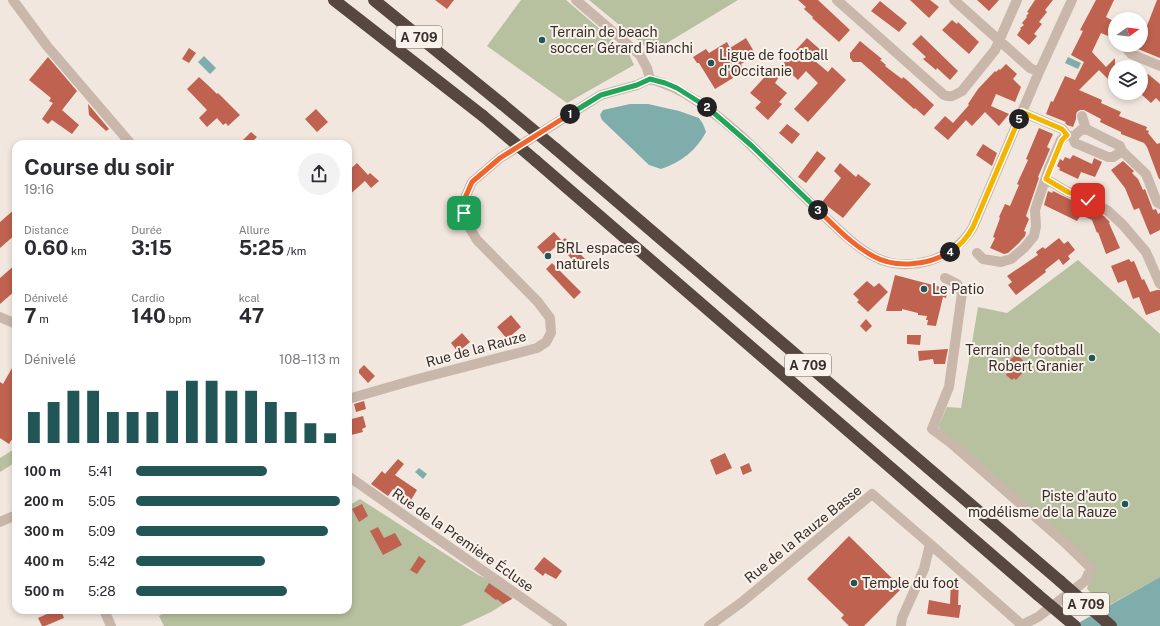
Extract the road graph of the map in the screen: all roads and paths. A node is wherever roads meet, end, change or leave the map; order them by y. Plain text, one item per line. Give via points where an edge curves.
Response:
1 (13, 0) edge
2 (334, 0) edge
3 (374, 0) edge
4 (576, 0) edge
5 (837, 0) edge
6 (954, 0) edge
7 (1017, 0) edge
8 (1072, 0) edge
9 (999, 41) junction
10 (1129, 52) edge
11 (1160, 66) edge
12 (1039, 72) junction
13 (650, 79) junction
14 (1022, 112) junction
15 (1082, 116) dead end
16 (1086, 129) junction
17 (1070, 136) junction
18 (128, 140) edge
19 (1122, 151) junction
20 (1046, 179) junction
21 (1160, 204) edge
22 (977, 253) dead end
23 (945, 278) dead end
24 (1160, 284) edge
25 (0, 317) edge
26 (12, 322) edge
27 (352, 398) edge
28 (352, 479) edge
29 (12, 517) edge
30 (0, 522) edge
31 (930, 544) junction
32 (106, 614) edge
33 (111, 626) edge
34 (562, 626) edge
35 (709, 626) edge
36 (901, 626) edge
37 (1074, 626) edge
38 (1111, 626) edge

1 - 18 street via 47,46
2 - 37 highway, A 709, bridge via 483,116
3 - 38 highway, A 709, bridge via 556,149
4 - 13 street via 640,55
5 - 9 street via 949,97 962,91 995,50
6 - 9 street
7 - 9 street
8 - 12 street
9 - 12 street via 1030,68
10 - 11 street
12 - 14 street
13 - 14 street via 677,88 704,105 752,146 842,233 873,257 898,264 920,263 940,258 956,248 968,236
13 - 27 street, Rue de la Rauze via 601,95 500,158 472,182 465,198 464,213 477,240 538,302 550,318 552,333 546,342 537,348
14 - 17 street via 1062,129
15 - 16 street
16 - 17 street
16 - 19 street via 1120,146
17 - 19 street via 1075,143 1108,157
17 - 20 street via 1062,140
19 - 21 street via 1146,174
20 - 22 street via 1036,210 1034,236 1024,248 1001,262 983,259
20 - 24 street via 1108,211 1146,252
23 - 31 street via 957,284 962,293 950,387 932,429 1091,568 1085,581 1038,617 1022,625
25 - 26 street
28 - 34 street, Rue de la Première Écluse
29 - 30 street
31 - 35 street, Rue de la Rauze Basse via 872,494 742,602
31 - 36 street via 924,569 902,618
32 - 33 street

